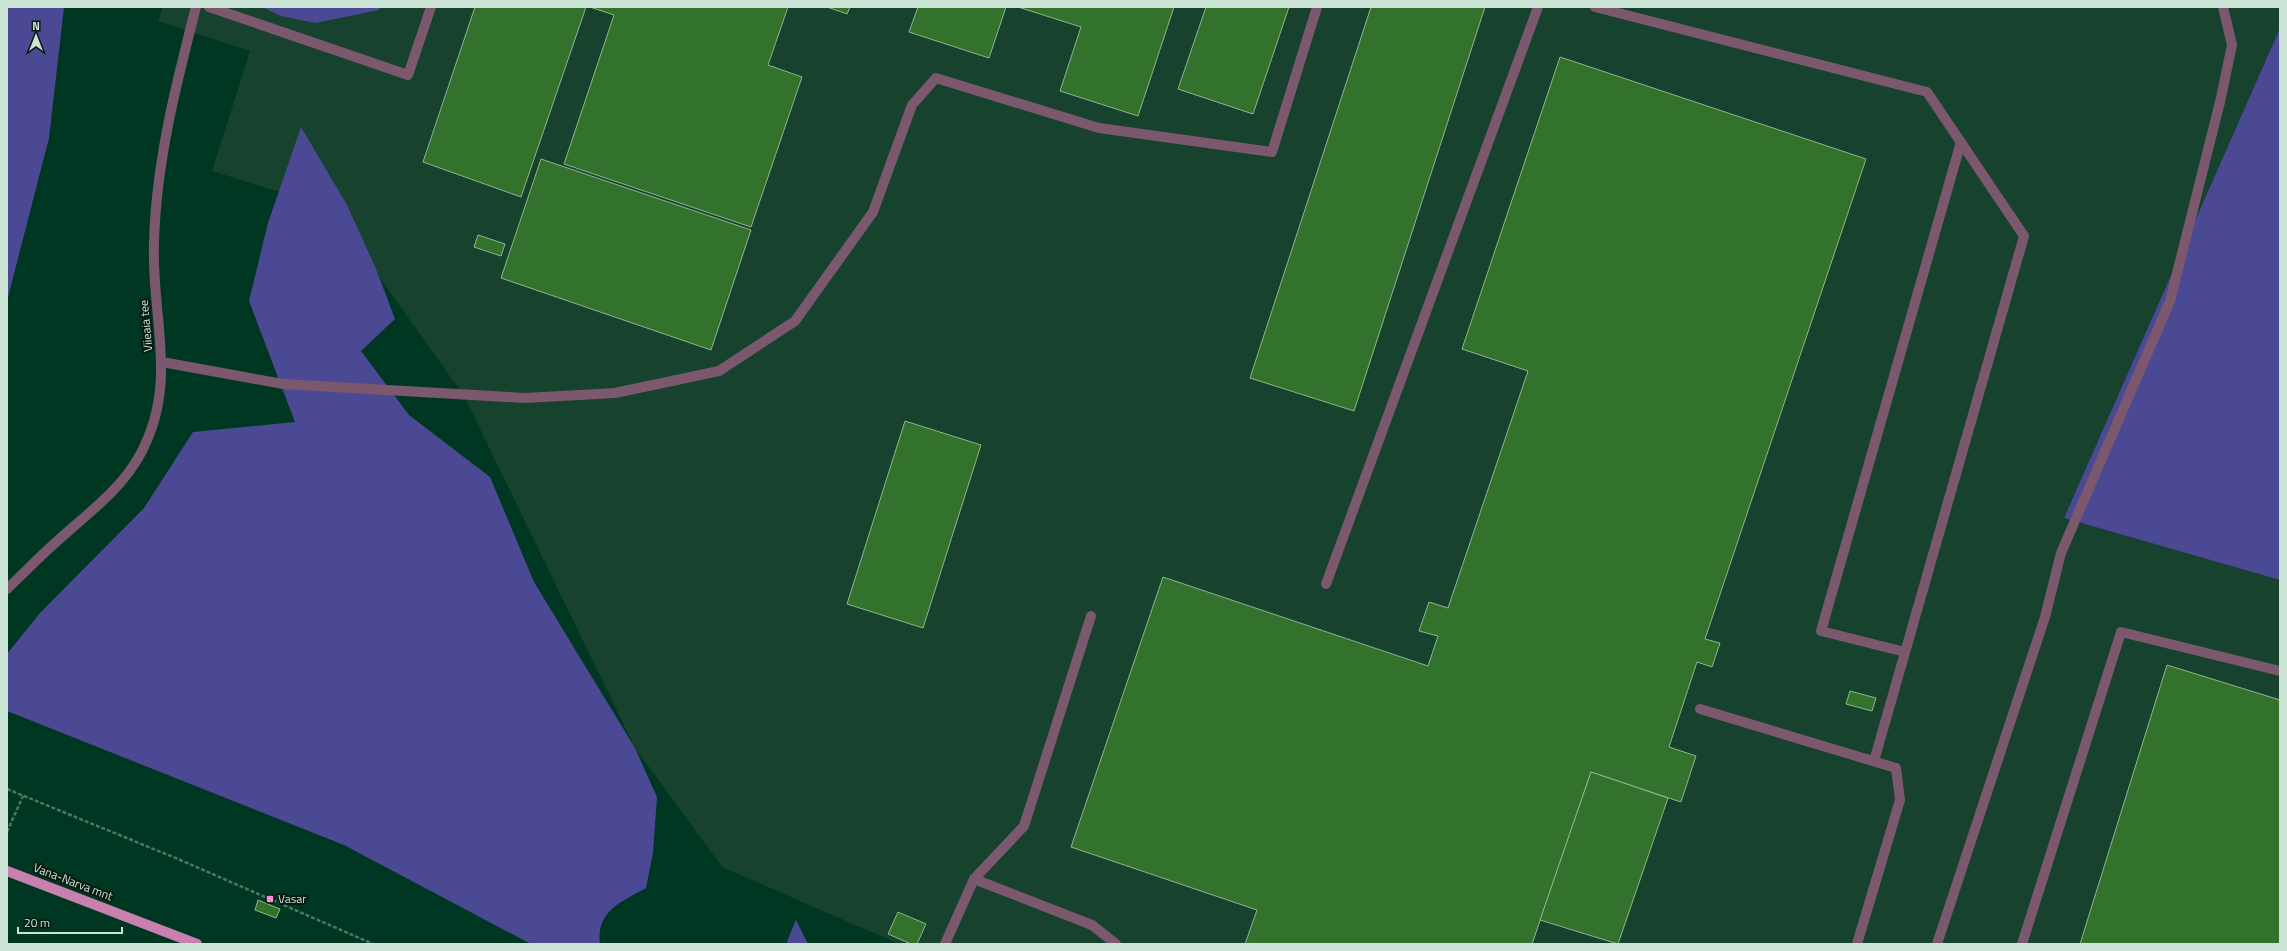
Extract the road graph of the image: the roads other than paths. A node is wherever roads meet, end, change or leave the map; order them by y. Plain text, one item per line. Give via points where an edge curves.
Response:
1 (196, 7) edge
2 (209, 7) edge
3 (431, 7) edge
4 (1317, 7) edge
5 (1538, 7) edge
6 (1595, 7) edge
7 (2223, 7) edge
8 (1961, 142) junction
9 (162, 362) junction
10 (1326, 584) dead end
11 (7, 589) edge
12 (1091, 616) dead end
13 (1905, 652) junction
14 (2280, 671) edge
15 (1700, 709) dead end
16 (1874, 762) junction
17 (7, 870) edge
18 (974, 879) junction
19 (197, 944) edge
20 (945, 944) edge
21 (1116, 944) edge
22 (1857, 944) edge
23 (1937, 944) edge
24 (2022, 944) edge

1 - 9 street, Viieaia tee via 173,95 162,153 154,244
2 - 3 street via 408,75
4 - 9 street via 1272,152 1099,128 936,78 912,105 873,212 795,321 719,371 615,394 525,398 284,384
5 - 10 street
6 - 8 street via 1927,92
7 - 23 street via 2232,45 2170,301 2061,553 2045,617
8 - 13 street via 2024,236
8 - 13 street via 1821,631
9 - 11 street, Viieaia tee via 157,413 141,454 114,491
12 - 18 street via 1024,826
13 - 16 street
14 - 24 street via 2121,632
15 - 16 street
16 - 22 street via 1896,768 1900,800
17 - 19 main road, Vana-Narva mnt
18 - 20 street
18 - 21 street via 1092,925

